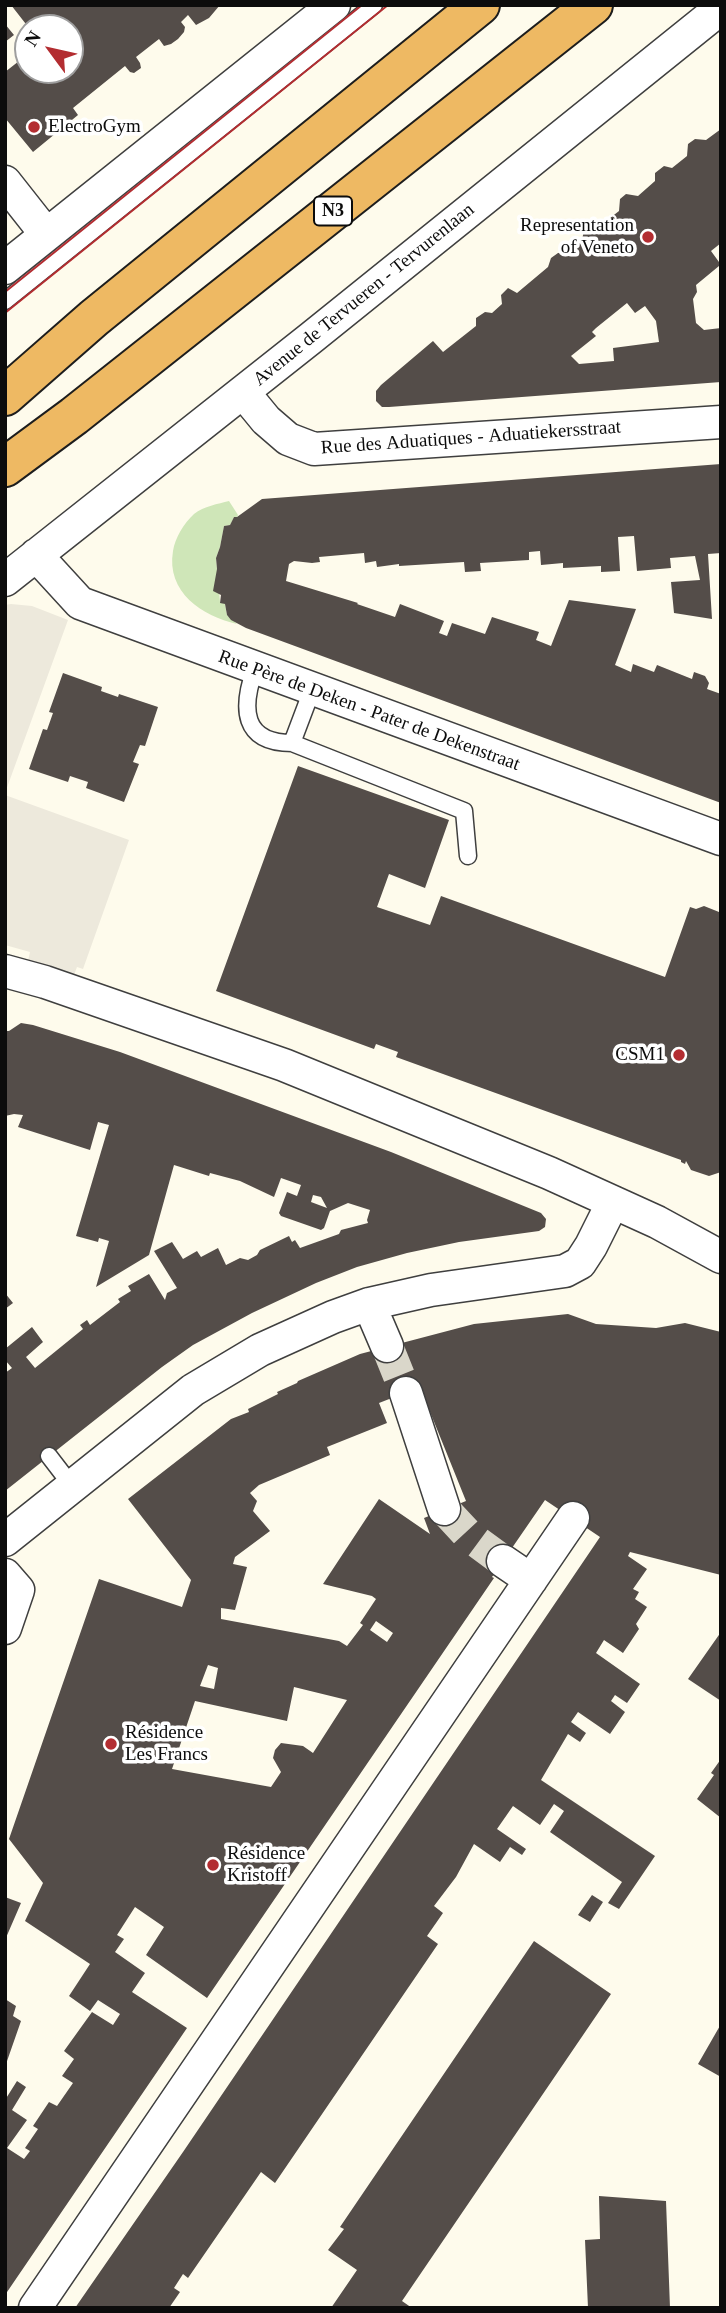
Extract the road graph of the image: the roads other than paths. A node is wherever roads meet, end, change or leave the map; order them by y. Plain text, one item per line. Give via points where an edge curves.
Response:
1 (334, 5) edge
2 (374, 5) edge
3 (480, 5) edge
4 (593, 5) edge
5 (721, 8) edge
6 (5, 182) edge
7 (46, 234) junction
8 (5, 268) edge
9 (5, 301) edge
10 (94, 318) junction
11 (5, 381) edge
12 (243, 392) junction
13 (5, 396) edge
14 (74, 416) junction
15 (721, 422) edge
16 (5, 467) edge
17 (5, 485) edge
18 (36, 555) junction
19 (5, 580) edge
20 (255, 669) junction
21 (312, 690) junction
22 (292, 743) junction
23 (721, 839) edge
24 (468, 856) dead end
25 (5, 971) edge
26 (612, 1202) junction
27 (721, 1257) edge
28 (369, 1304) junction
29 (387, 1346) tunnel mouth
30 (406, 1393) tunnel mouth
31 (49, 1456) dead end
32 (72, 1486) junction
33 (444, 1509) tunnel mouth
34 (573, 1518) dead end
35 (5, 1540) edge
36 (503, 1561) tunnel mouth
37 (5, 1575) edge
38 (531, 1580) junction
39 (5, 1628) edge
40 (35, 2308) edge

1 - 7 street
2 - 9 lane
3 - 10 highway
4 - 14 highway, N3
5 - 12 street, Avenue de Tervueren - Tervurenlaan
6 - 7 street
7 - 8 street
10 - 11 highway
10 - 13 highway
12 - 15 street, Rue des Aduatiques - Aduatiekersstraat via 288,439 314,449
12 - 18 street, Avenue de Tervueren - Tervurenlaan
14 - 16 highway, N3
14 - 17 highway
18 - 19 street, Avenue de Tervueren - Tervurenlaan
18 - 20 street, Rue Père de Deken - Pater de Dekenstraat via 80,603
20 - 21 street, Rue Père de Deken - Pater de Dekenstraat
20 - 22 lane via 246,693 252,725 261,738
21 - 22 lane
21 - 23 street, Rue Père de Deken - Pater de Dekenstraat
22 - 24 lane via 464,811
25 - 26 street via 284,1065
26 - 27 street
26 - 28 street via 580,1263 565,1271 430,1290
28 - 29 street
28 - 32 street via 260,1350 193,1390
30 - 33 street
31 - 32 lane
32 - 35 street
34 - 38 street
36 - 38 street
37 - 39 street via 18,1590
38 - 40 street

